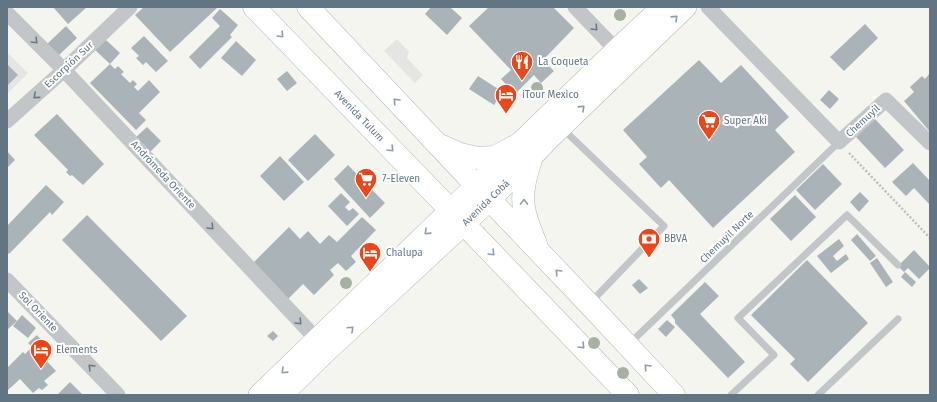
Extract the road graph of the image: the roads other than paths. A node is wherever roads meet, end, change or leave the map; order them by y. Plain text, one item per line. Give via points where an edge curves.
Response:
1 (130, 7) edge
2 (254, 7) edge
3 (308, 7) edge
4 (575, 7) edge
5 (662, 7) edge
6 (686, 7) edge
7 (708, 7) edge
8 (7, 13) edge
9 (622, 56) junction
10 (64, 70) junction
11 (7, 121) edge
12 (562, 128) junction
13 (840, 142) junction
14 (436, 143) junction
15 (930, 143) edge
16 (525, 150) junction
17 (475, 185) junction
18 (490, 200) junction
19 (457, 217) junction
20 (539, 252) junction
21 (898, 265) dead end
22 (7, 280) edge
23 (589, 304) junction
24 (898, 319) dead end
25 (322, 345) junction
26 (628, 345) junction
27 (118, 395) edge
28 (259, 395) edge
29 (282, 395) edge
30 (628, 395) edge
31 (674, 395) edge
32 (731, 395) edge
33 (818, 395) edge

1 - 10 street, Escorpión Sur
2 -> 19 main road, Avenida Tulum
14 -> 3 main road
4 -> 9 street
5 - 9 main road, Avenida Cobá
9 -> 6 main road, Avenida Cobá
7 - 13 street
8 -> 10 street, Andrómeda Oriente
12 -> 9 main road, Avenida Cobá
9 - 16 main road, Avenida Cobá
10 -> 11 street, Escorpión Sur
10 -> 25 street, Andrómeda Oriente
12 - 16 main road, Avenida Cobá
12 - 23 lane via 664,226
13 - 15 street, Chemuyil via 886,100
13 - 26 lane, Chemuyil Norte
14 - 16 main road via 460,154 478,158
14 - 17 main road
16 - 17 main road, Avenida Cobá
16 - 18 main road, Avenida Cobá
20 -> 16 main road via 523,208 528,169
17 - 18 main road
17 - 19 main road, Avenida Cobá
18 - 19 main road, Avenida Cobá
18 - 20 main road
19 - 25 main road, Avenida Cobá
19 -> 30 main road, Avenida Tulum
23 -> 20 main road
21 - 32 lane via 847,215 738,318 774,355
27 -> 22 street, Sol Oriente
23 - 26 main road
24 - 33 lane
25 -> 28 main road, Avenida Cobá
25 - 29 main road, Avenida Cobá
31 -> 26 main road

